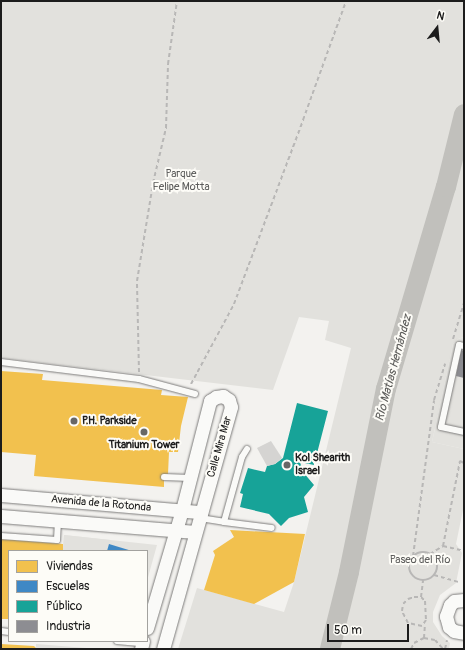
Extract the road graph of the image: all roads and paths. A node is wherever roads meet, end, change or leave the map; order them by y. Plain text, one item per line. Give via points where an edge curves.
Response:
1 (177, 1) edge
2 (346, 1) edge
3 (464, 346) edge
4 (1, 362) edge
5 (140, 379) junction
6 (188, 391) junction
7 (195, 394) dead end
8 (464, 432) edge
9 (247, 449) dead end
10 (464, 463) edge
11 (164, 477) dead end
12 (190, 478) junction
13 (1, 495) edge
14 (182, 510) junction
15 (200, 515) junction
16 (1, 516) edge
17 (58, 520) junction
18 (224, 522) junction
19 (272, 528) dead end
20 (176, 530) junction
21 (196, 532) junction
22 (1, 536) edge
23 (443, 546) junction
24 (464, 551) edge
25 (430, 554) junction
26 (434, 575) junction
27 (423, 580) junction
28 (458, 582) dead end
29 (421, 597) junction
30 (464, 600) edge
31 (425, 624) junction
32 (148, 625) edge
33 (464, 633) edge
34 (424, 638) junction
35 (447, 638) dead end
36 (125, 642) edge
37 (142, 644) edge
38 (164, 649) edge
39 (411, 649) edge
40 (444, 649) edge

1 - 5 path via 168,64 166,128 153,183 137,281
2 - 6 path via 234,304
3 - 8 lane via 459,345 441,427
4 - 5 lane
5 - 6 lane
6 - 7 lane
9 - 18 lane via 242,457
10 - 23 path via 460,461
11 - 12 lane
12 - 14 street, Calle Mira Mar
12 - 15 street, Calle Mira Mar via 210,401 216,396 223,396 231,405
13 - 14 street, Avenida de la Rotonda
14 - 15 street, Avenida de la Rotonda
14 - 20 street, Calle Mira Mar
15 - 18 lane
15 - 21 street, Calle Mira Mar
16 - 17 street, Avenida de la Rotonda
17 - 20 street, Avenida de la Rotonda
17 - 22 lane via 57,540
18 - 19 lane
20 - 21 street, Avenida de la Rotonda
20 - 32 street, Calle Mira Mar
21 - 38 street, Calle Mira Mar
23 - 24 path
23 - 25 path
25 - 26 path via 437,566
25 - 27 path via 417,554 409,564 414,577
26 - 27 path
26 - 28 path
27 - 29 path
29 - 31 path via 427,607
29 - 31 path via 408,599 403,604 402,611 408,623 418,626
30 - 33 street via 454,601 446,616 449,627
31 - 34 path
34 - 39 path via 414,643
34 - 40 path via 435,640
35 - 40 path
36 - 37 lane

